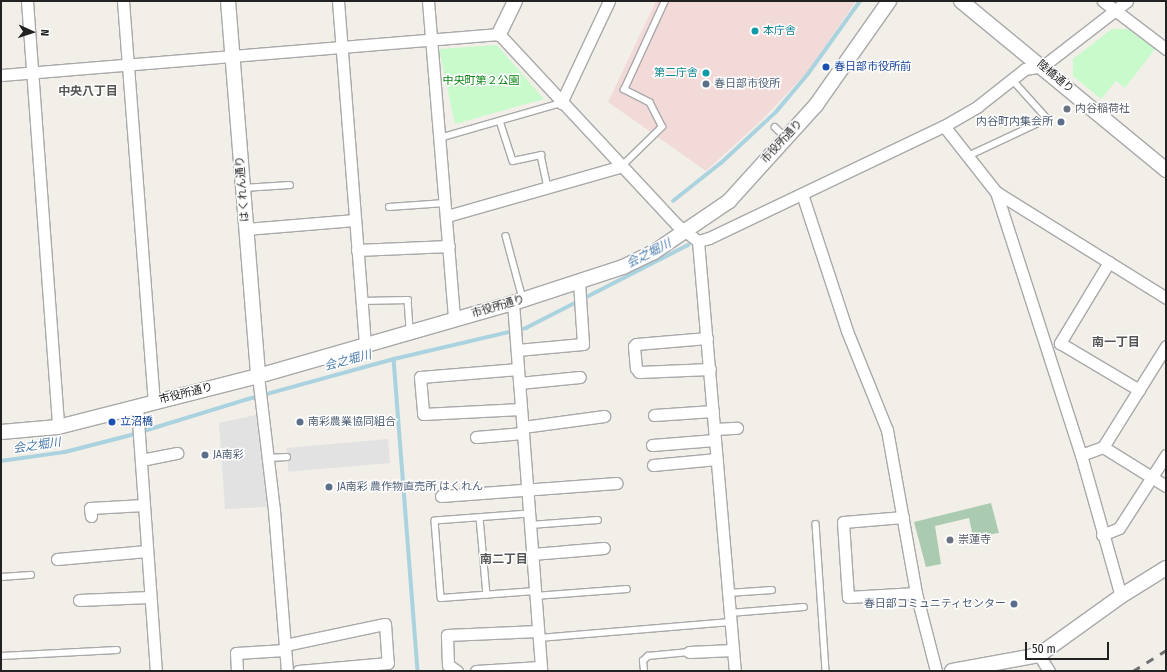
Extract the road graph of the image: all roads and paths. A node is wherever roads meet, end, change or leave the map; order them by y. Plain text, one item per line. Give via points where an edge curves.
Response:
1 (27, 1) edge
2 (123, 1) edge
3 (228, 1) edge
4 (338, 1) edge
5 (428, 1) edge
6 (515, 1) edge
7 (609, 1) edge
8 (665, 1) edge
9 (889, 1) edge
10 (961, 1) edge
11 (1103, 1) edge
12 (1127, 1) edge
13 (1114, 11) junction
14 (499, 34) junction
15 (432, 40) junction
16 (341, 47) junction
17 (1166, 49) edge
18 (233, 56) junction
19 (128, 65) junction
20 (1042, 66) junction
21 (33, 72) junction
22 (1, 75) edge
23 (1012, 80) junction
24 (561, 103) junction
25 (500, 121) junction
26 (944, 126) junction
27 (775, 127) dead end
28 (440, 138) junction
29 (786, 138) junction
30 (968, 156) junction
31 (622, 166) junction
32 (1166, 170) edge
33 (290, 185) dead end
34 (548, 187) junction
35 (243, 188) junction
36 (996, 192) junction
37 (802, 194) junction
38 (446, 203) junction
39 (389, 206) dead end
40 (447, 216) junction
41 (355, 220) junction
42 (246, 229) junction
43 (686, 232) junction
44 (506, 236) dead end
45 (698, 240) junction
46 (449, 246) junction
47 (357, 250) junction
48 (1109, 262) junction
49 (579, 282) junction
50 (1166, 298) edge
51 (362, 301) junction
52 (518, 301) junction
53 (454, 319) junction
54 (410, 331) junction
55 (708, 338) junction
56 (1042, 341) junction
57 (1060, 343) junction
58 (365, 344) junction
59 (1166, 346) edge
60 (517, 350) junction
61 (518, 369) junction
62 (710, 369) junction
63 (580, 377) dead end
64 (259, 382) junction
65 (519, 383) junction
66 (1139, 390) junction
67 (154, 402) junction
68 (522, 409) junction
69 (138, 411) junction
70 (713, 411) junction
71 (654, 415) dead end
72 (604, 416) dead end
73 (58, 427) junction
74 (737, 428) dead end
75 (523, 430) junction
76 (1, 432) edge
77 (715, 435) junction
78 (476, 437) dead end
79 (652, 445) dead end
80 (1103, 447) junction
81 (265, 452) junction
82 (177, 453) dead end
83 (1081, 455) junction
84 (1166, 455) edge
85 (287, 457) dead end
86 (717, 459) junction
87 (141, 460) junction
88 (653, 465) dead end
89 (1152, 477) junction
90 (617, 483) dead end
91 (1166, 486) edge
92 (527, 490) junction
93 (441, 496) dead end
94 (144, 505) junction
95 (529, 514) junction
96 (91, 516) dead end
97 (903, 517) junction
98 (480, 518) junction
99 (598, 520) dead end
100 (816, 524) dead end
101 (530, 525) junction
102 (1102, 535) junction
103 (604, 548) dead end
104 (147, 551) junction
105 (532, 554) junction
106 (57, 559) dead end
107 (1166, 568) edge
108 (31, 575) dead end
109 (1, 577) edge
110 (627, 589) dead end
111 (772, 590) dead end
112 (728, 593) junction
113 (916, 593) junction
114 (535, 594) junction
115 (487, 595) junction
116 (1121, 596) junction
117 (150, 597) junction
118 (79, 600) dead end
119 (804, 607) dead end
120 (730, 618) junction
121 (538, 634) junction
122 (285, 648) junction
123 (117, 650) dead end
124 (733, 650) junction
125 (689, 652) joint
126 (1039, 655) junction
127 (1, 656) edge
128 (541, 669) edge
129 (156, 671) edge
130 (237, 671) edge
131 (287, 671) edge
132 (298, 671) edge
133 (457, 671) edge
134 (476, 671) edge
135 (644, 671) edge
136 (735, 671) edge
137 (826, 671) edge
138 (936, 671) edge
139 (952, 671) edge
140 (1049, 671) edge

1 - 21 street
2 - 19 street
3 - 18 street, はくれん通り
4 - 16 street
5 - 15 street
6 - 14 street
7 - 24 street
8 - 31 lane via 624,90 650,103 662,127
9 - 29 street, 市役所通り via 839,75
10 - 20 street, 陸橋通り
11 - 13 street
12 - 13 street
13 - 17 street
13 - 20 street
14 - 15 street
14 - 24 street
15 - 16 street
15 - 28 street
16 - 18 street
16 - 41 street
18 - 19 street
18 - 35 street, はくれん通り
19 - 21 street
19 - 67 street
20 - 23 street via 1025,69
20 - 32 street, 陸橋通り
21 - 22 street
21 - 73 street
23 - 26 street
23 - 30 lane via 1048,119
24 - 25 lane
24 - 31 street
25 - 28 lane
25 - 34 lane via 513,161 541,155
26 - 30 street
26 - 37 street
27 - 29 lane
28 - 38 street
29 - 43 street, 市役所通り via 729,201
30 - 36 street
31 - 34 street
31 - 43 street
33 - 35 lane
34 - 40 street
35 - 42 street, はくれん通り
36 - 48 street
36 - 56 street
37 - 45 street via 709,238
37 - 97 street via 847,331 888,430
38 - 39 lane
38 - 40 street
40 - 46 street
41 - 42 street
41 - 47 street
42 - 64 street, はくれん通り
43 - 45 street
43 - 49 street, 市役所通り via 623,267
44 - 52 lane
45 - 55 street
46 - 47 street
46 - 53 street
47 - 51 street
48 - 50 street
48 - 57 street
49 - 52 street, 市役所通り
49 - 60 street via 583,344
51 - 54 lane via 408,300
51 - 58 street
52 - 53 street, 市役所通り
52 - 60 street
53 - 54 street, 市役所通り
54 - 58 street, 市役所通り
55 - 62 street
55 - 62 street via 634,346 636,368 639,372
56 - 57 street
56 - 83 street
57 - 66 street
58 - 64 street, 市役所通り
59 - 66 street
60 - 61 street
61 - 65 street
61 - 68 street via 420,377 423,414
62 - 70 street
63 - 65 street
64 - 67 street, 市役所通り
64 - 81 street
65 - 68 street
66 - 80 street
67 - 69 street, 市役所通り
68 - 75 street
69 - 73 street, 市役所通り
69 - 87 street
70 - 71 street
70 - 77 street
72 - 75 street
73 - 76 street, 市役所通り
74 - 77 street
75 - 78 street
75 - 92 street
77 - 79 street
77 - 86 street
80 - 83 street
80 - 89 street
81 - 85 lane
81 - 122 street
82 - 87 street
83 - 102 street
84 - 89 street
86 - 88 street
86 - 112 street
87 - 94 street
89 - 91 street
89 - 102 street via 1120,528
90 - 92 street
92 - 93 street
92 - 95 street
94 - 96 street via 90,508
94 - 104 street
95 - 98 lane
95 - 101 street
97 - 113 street
97 - 113 street via 843,522 848,596
98 - 115 lane
98 - 115 lane via 435,521 441,598
99 - 101 lane
100 - 137 lane
101 - 105 street
102 - 116 street
103 - 105 street
104 - 106 street
104 - 117 street
105 - 114 street
107 - 116 street
108 - 109 lane
110 - 114 lane
111 - 112 lane
112 - 120 street
113 - 138 street
114 - 115 lane
114 - 121 street
116 - 126 street
117 - 118 street
117 - 129 street
119 - 120 lane
120 - 121 lane
120 - 124 street
121 - 128 street
121 - 133 street via 447,635 448,665
122 - 130 street via 236,653
122 - 131 street
122 - 132 street via 385,624 388,663
123 - 127 lane
124 - 125 street
124 - 136 street
125 - 135 lane via 648,656 643,661
126 - 139 street
126 - 140 street
128 - 134 street

